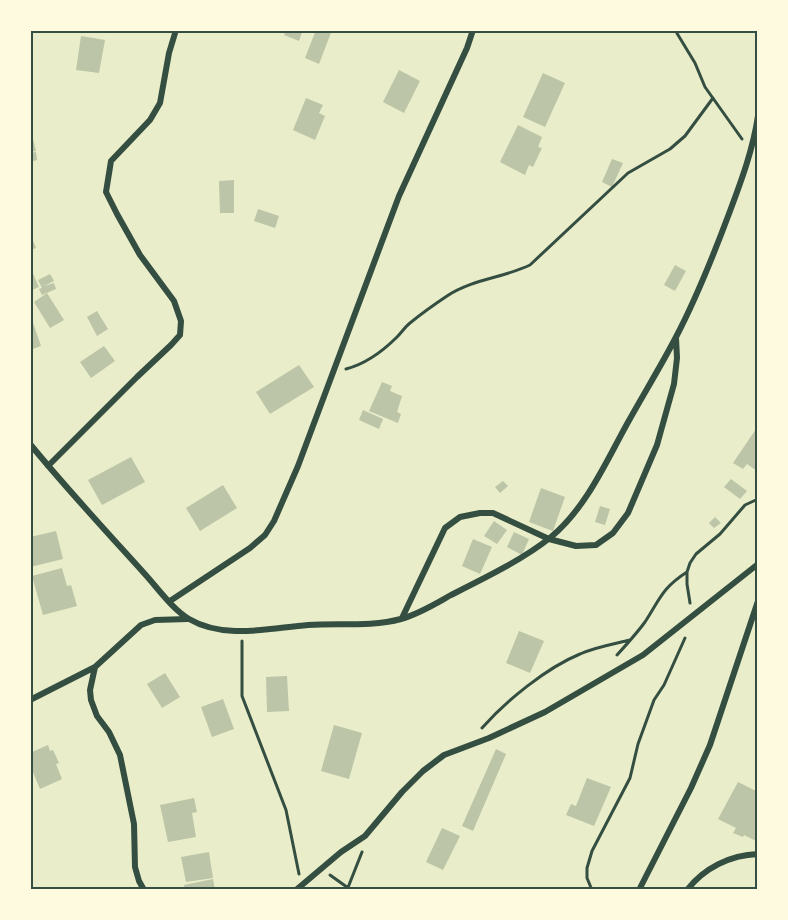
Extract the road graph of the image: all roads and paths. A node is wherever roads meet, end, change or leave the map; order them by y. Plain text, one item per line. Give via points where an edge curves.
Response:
1 (176, 30) edge
2 (473, 30) edge
3 (675, 30) edge
4 (713, 98) junction
5 (758, 116) edge
6 (751, 153) junction
7 (676, 337) junction
8 (333, 373) junction
9 (30, 444) edge
10 (48, 466) junction
11 (758, 499) edge
12 (549, 539) junction
13 (758, 564) edge
14 (687, 572) junction
15 (170, 601) junction
16 (758, 601) edge
17 (692, 618) junction
18 (189, 619) junction
19 (402, 619) junction
20 (242, 632) junction
21 (630, 640) junction
22 (616, 657) dead end
23 (95, 668) junction
24 (30, 700) edge
25 (466, 747) junction
26 (365, 836) junction
27 (758, 854) edge
28 (325, 865) junction
29 (298, 889) edge
30 (349, 889) edge
31 (144, 890) edge
32 (592, 890) edge
33 (639, 890) edge
34 (687, 890) edge

1 - 10 street via 160,103 150,120 111,161 106,192 140,255 174,301 181,321 180,335
2 - 8 street via 399,195
3 - 4 path
4 - 6 path
4 - 8 path via 685,136 628,173 530,266 478,280 448,295 374,355 357,366
5 - 6 street
6 - 7 street via 707,269
7 - 12 street via 591,488 569,521
7 - 12 street via 674,384 666,417 628,513 613,534 596,545 576,546
8 - 15 street via 286,496 265,535
9 - 10 street
10 - 15 street
11 - 14 path via 745,505 696,554
12 - 19 street via 483,579
12 - 19 street via 493,513 460,517 445,528
13 - 17 street
14 - 17 path
14 - 21 path via 669,584
15 - 18 street
16 - 33 street via 710,745
17 - 25 street via 643,655 545,712
17 - 32 path via 674,665 654,700 630,778 592,851 587,878
18 - 20 street
18 - 23 street via 155,620 141,625
19 - 20 street
20 - 29 path via 242,696 286,810 298,862
21 - 22 path
21 - 25 path via 580,653 558,666 503,706
23 - 24 street
23 - 31 street via 91,700 120,755 134,824 135,867
25 - 26 street via 444,755 423,771
26 - 28 street
26 - 30 path
27 - 34 street via 711,867
28 - 29 street
28 - 30 path via 331,877

